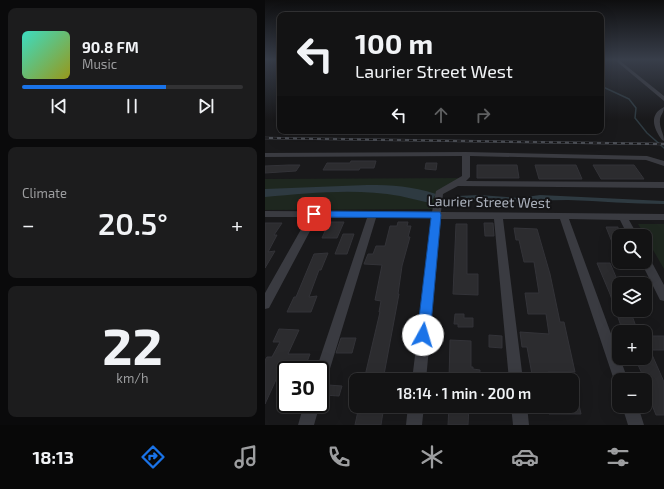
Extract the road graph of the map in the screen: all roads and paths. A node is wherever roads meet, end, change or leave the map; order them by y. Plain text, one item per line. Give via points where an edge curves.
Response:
1 (641, 80) edge
2 (664, 99) edge
3 (664, 109) edge
4 (664, 139) edge
5 (466, 154) junction
6 (265, 155) edge
7 (664, 164) edge
8 (457, 183) junction
9 (664, 185) edge
10 (265, 214) edge
11 (314, 214) junction
12 (373, 214) junction
13 (436, 215) junction
14 (498, 216) junction
15 (564, 217) junction
16 (623, 217) junction
17 (664, 217) edge
18 (629, 229) edge
19 (650, 269) edge
20 (664, 296) edge
21 (265, 304) edge
22 (326, 361) edge
23 (420, 373) edge
24 (515, 373) edge
25 (619, 373) edge
26 (309, 413) edge
27 (415, 413) edge
28 (520, 413) edge
29 (632, 413) edge
30 (306, 425) edge
31 (414, 425) edge
32 (521, 425) edge
33 (636, 425) edge

1 - 2 street
3 - 4 street via 655,122
5 - 6 street
5 - 7 street via 647,158
5 - 8 street via 466,177
8 - 9 street
8 - 13 street via 439,193
10 - 11 street, Laurier Street West
11 - 12 street, Laurier Street West
11 - 21 street
12 - 13 street, Laurier Street West
12 - 22 street
13 - 14 street, Laurier Street West
13 - 23 street
14 - 15 street, Laurier Street West
14 - 24 street
15 - 16 street, Laurier Street West
15 - 25 street
16 - 17 street, Laurier Street West
16 - 18 street
19 - 20 street
26 - 30 street
27 - 31 street
28 - 32 street
29 - 33 street

